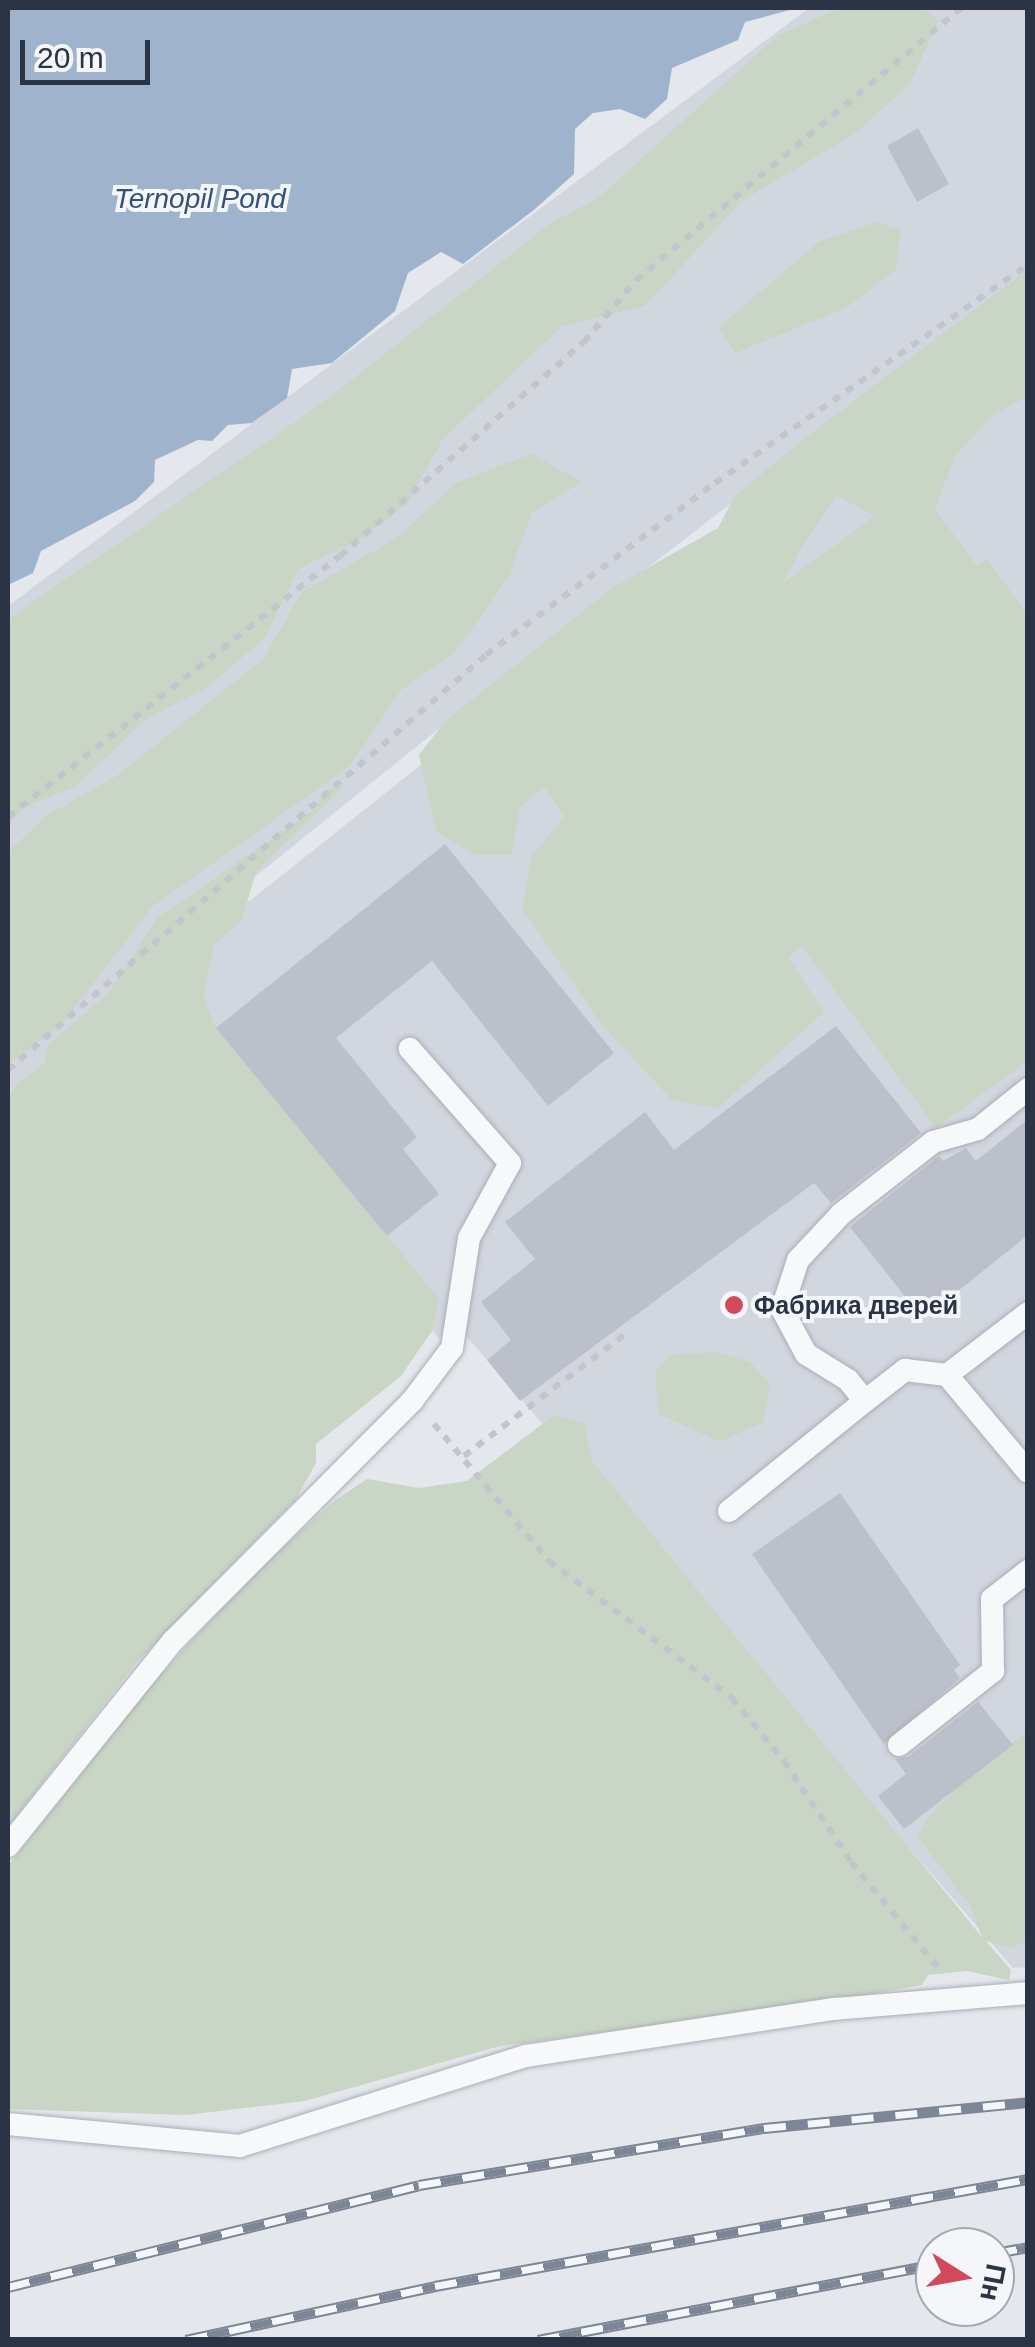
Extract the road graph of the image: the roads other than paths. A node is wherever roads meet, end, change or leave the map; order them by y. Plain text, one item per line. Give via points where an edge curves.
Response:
1 (410, 1049) dead end
2 (1028, 1090) edge
3 (1028, 1313) edge
4 (947, 1375) junction
5 (865, 1401) junction
6 (1028, 1472) edge
7 (729, 1511) dead end
8 (1028, 1571) edge
9 (899, 1744) dead end
10 (8, 1846) edge
11 (1028, 1993) edge
12 (8, 2124) edge

1 - 10 lane via 510,1163 470,1238 452,1348 412,1401 173,1642
2 - 5 lane via 978,1130 933,1142 841,1214 798,1260 782,1309 806,1354 848,1380
3 - 4 lane
4 - 5 lane via 905,1370
4 - 6 lane
5 - 7 lane
8 - 9 lane via 992,1598 993,1671
11 - 12 lane via 834,2010 526,2056 240,2146

